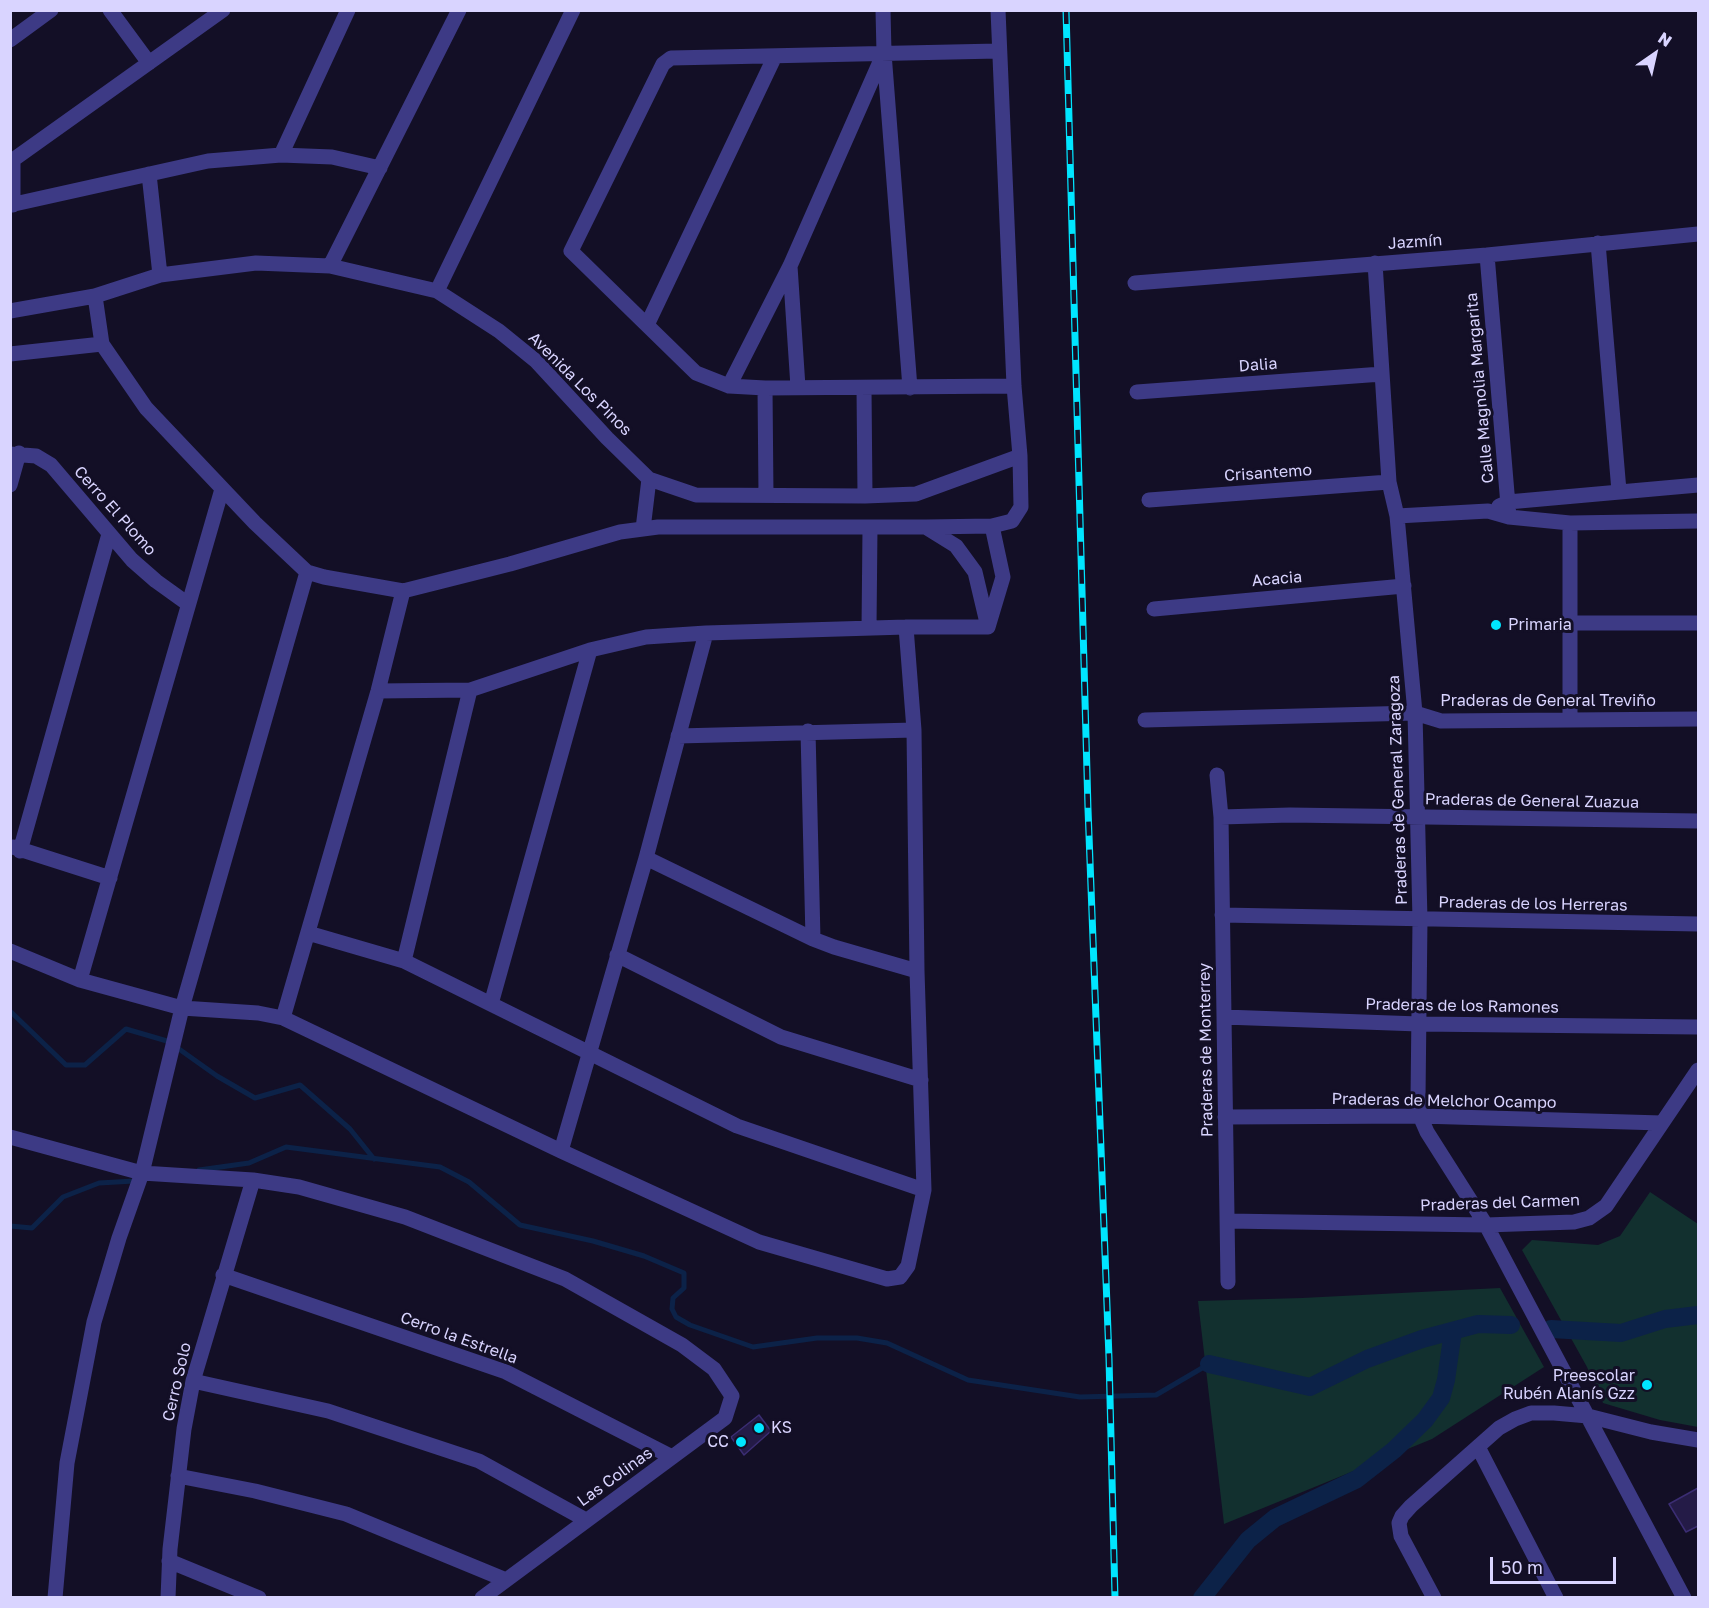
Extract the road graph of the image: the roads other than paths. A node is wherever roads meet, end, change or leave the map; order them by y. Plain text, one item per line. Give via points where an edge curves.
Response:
1 (51, 10) edge
2 (110, 10) edge
3 (223, 10) edge
4 (348, 10) edge
5 (459, 10) edge
6 (573, 10) edge
7 (883, 10) edge
8 (998, 10) edge
9 (10, 40) edge
10 (998, 51) junction
11 (884, 53) junction
12 (775, 56) junction
13 (149, 63) junction
14 (281, 154) junction
15 (12, 161) edge
16 (380, 168) junction
17 (148, 174) junction
18 (12, 205) edge
19 (1698, 234) edge
20 (1598, 243) junction
21 (1487, 255) junction
22 (1375, 264) junction
23 (330, 266) junction
24 (790, 266) junction
25 (160, 275) junction
26 (1135, 282) dead end
27 (437, 291) junction
28 (95, 296) junction
29 (10, 311) edge
30 (647, 326) junction
31 (102, 344) junction
32 (10, 354) edge
33 (1382, 374) junction
34 (729, 386) junction
35 (1014, 386) junction
36 (798, 387) junction
37 (765, 388) junction
38 (864, 388) junction
39 (910, 388) junction
40 (1137, 392) dead end
41 (15, 453) edge
42 (1020, 456) junction
43 (649, 479) junction
44 (1389, 482) junction
45 (10, 485) edge
46 (1698, 485) edge
47 (222, 489) junction
48 (1618, 491) junction
49 (766, 495) junction
50 (865, 496) junction
51 (1149, 500) dead end
52 (1508, 509) junction
53 (1397, 516) junction
54 (1698, 521) edge
55 (1570, 523) junction
56 (992, 526) junction
57 (926, 527) junction
58 (870, 528) junction
59 (643, 529) junction
60 (109, 534) junction
61 (307, 572) junction
62 (1404, 586) junction
63 (403, 591) junction
64 (188, 604) junction
65 (1154, 609) dead end
66 (1569, 623) junction
67 (1698, 623) edge
68 (906, 627) junction
69 (988, 627) junction
70 (869, 628) junction
71 (706, 633) junction
72 (590, 650) junction
73 (470, 690) junction
74 (378, 691) junction
75 (1415, 713) junction
76 (1570, 719) junction
77 (1698, 719) edge
78 (1145, 720) dead end
79 (914, 730) junction
80 (808, 731) junction
81 (678, 736) junction
82 (1217, 775) dead end
83 (1221, 817) junction
84 (1418, 817) junction
85 (1698, 821) edge
86 (15, 848) edge
87 (646, 858) junction
88 (110, 878) junction
89 (1222, 915) junction
90 (1420, 920) junction
91 (1698, 924) edge
92 (308, 933) junction
93 (813, 939) junction
94 (10, 951) edge
95 (617, 955) junction
96 (404, 961) junction
97 (917, 971) junction
98 (80, 980) junction
99 (491, 1004) junction
100 (182, 1008) junction
101 (1224, 1017) junction
102 (283, 1018) junction
103 (1419, 1024) junction
104 (1698, 1027) edge
105 (588, 1052) junction
106 (1698, 1070) edge
107 (921, 1080) junction
108 (1420, 1116) junction
109 (1225, 1118) junction
110 (1662, 1123) junction
111 (10, 1137) edge
112 (561, 1151) junction
113 (142, 1173) junction
114 (253, 1180) junction
115 (924, 1190) junction
116 (1227, 1221) junction
117 (1486, 1225) junction
118 (223, 1275) junction
119 (1228, 1282) dead end
120 (193, 1381) junction
121 (1588, 1416) junction
122 (1698, 1440) edge
123 (1478, 1447) junction
124 (672, 1456) junction
125 (178, 1476) junction
126 (586, 1520) junction
127 (170, 1561) junction
128 (506, 1580) junction
129 (55, 1598) edge
130 (168, 1598) edge
131 (259, 1598) edge
132 (482, 1598) edge
133 (1434, 1598) edge
134 (1556, 1598) edge
135 (1684, 1598) edge

1 - 9 street
2 - 13 street
3 - 13 street
4 - 14 street
5 - 16 street
6 - 27 street
7 - 11 street
8 - 10 street
10 - 11 street
10 - 35 street
11 - 12 street
11 - 24 street
11 - 39 street
12 - 30 street
12 - 30 street via 671,58 663,64 571,251
13 - 15 street
14 - 16 street via 332,157
14 - 17 street via 208,161
15 - 18 street
16 - 23 street
17 - 18 street
17 - 25 street
19 - 20 street, Jazmín
20 - 21 street, Jazmín
20 - 48 street
21 - 22 street, Jazmín
21 - 52 street, Calle Magnolia Margarita
22 - 26 street, Jazmín
22 - 33 street, Praderas de General Zaragoza
23 - 25 street, Avenida Los Pinos via 256,263
23 - 27 street, Avenida Los Pinos
24 - 34 street
24 - 36 street
25 - 28 street, Avenida Los Pinos
27 - 43 street, Avenida Los Pinos via 499,331 536,361
28 - 29 street, Avenida Los Pinos
28 - 31 street
30 - 34 street via 696,373
31 - 32 street
31 - 47 street via 146,408
33 - 40 street, Dalia
33 - 44 street, Praderas de General Zaragoza
34 - 37 street
35 - 39 street
35 - 42 street
36 - 37 street
36 - 38 street
37 - 49 street
38 - 39 street
38 - 50 street
41 - 45 street
41 - 60 street, Cerro El Plomo via 36,456 51,465
42 - 50 street, Avenida Los Pinos via 916,494
42 - 56 street via 1021,507 1012,521
43 - 49 street, Avenida Los Pinos via 696,495
43 - 59 street
44 - 51 street, Crisantemo
44 - 53 street, Praderas de General Zaragoza
46 - 48 street
47 - 61 street
47 - 64 street
48 - 52 street
49 - 50 street, Avenida Los Pinos
52 - 53 street
52 - 55 street
53 - 62 street, Praderas de General Zaragoza
54 - 55 street
55 - 66 street
56 - 57 street
56 - 69 street via 1003,577
57 - 58 street
57 - 69 street via 956,546 975,572
58 - 59 street
58 - 70 street
59 - 63 street
60 - 64 street, Cerro El Plomo via 132,560
60 - 86 street
61 - 63 street
61 - 100 street
62 - 65 street, Acacia
62 - 75 street, Praderas de General Zaragoza
63 - 74 street
64 - 88 street
66 - 67 street
66 - 76 street
68 - 69 street
68 - 70 street
68 - 79 street
70 - 71 street
71 - 72 street via 646,637
71 - 81 street
72 - 73 street
72 - 99 street
73 - 74 street
73 - 96 street
74 - 92 street
75 - 76 street, Praderas de General Treviño via 1441,721
75 - 78 street, Praderas de General Treviño
75 - 84 street, Praderas de General Zaragoza
76 - 77 street, Praderas de General Treviño
79 - 80 street
79 - 97 street
80 - 81 street
80 - 93 street
81 - 87 street
82 - 83 street, Praderas de Monterrey
83 - 84 street, Praderas de General Zuazua
83 - 89 street, Praderas de Monterrey
84 - 85 street, Praderas de General Zuazua
84 - 90 street, Praderas de General Zaragoza
86 - 88 street
87 - 93 street
87 - 95 street
88 - 98 street
89 - 90 street, Praderas de los Herreras
89 - 101 street, Praderas de Monterrey
90 - 91 street, Praderas de los Herreras
90 - 103 street, Praderas de General Zaragoza
92 - 96 street
92 - 102 street
93 - 97 street
94 - 98 street
95 - 105 street
95 - 107 street via 781,1037
96 - 99 street
97 - 107 street
98 - 100 street
99 - 105 street
100 - 102 street
100 - 113 street
101 - 103 street, Praderas de los Ramones
101 - 109 street, Praderas de Monterrey
102 - 112 street
103 - 104 street, Praderas de los Ramones
103 - 108 street, Praderas de General Zaragoza
105 - 112 street
105 - 115 street via 737,1126
106 - 110 street, Praderas del Carmen
107 - 115 street
108 - 109 street, Praderas de Melchor Ocampo
108 - 110 street, Praderas de Melchor Ocampo
108 - 117 street, Praderas de General Zaragoza
109 - 116 street, Praderas de Monterrey
110 - 117 street, Praderas del Carmen via 1606,1206 1589,1218
111 - 113 street
112 - 115 street via 759,1242 887,1279 900,1277 908,1266
113 - 114 street
113 - 129 street via 94,1322 67,1463
114 - 118 street, Cerro Solo
114 - 124 street, Las Colinas via 299,1187 405,1217 565,1279 682,1345 714,1369 732,1396 724,1418
116 - 117 street, Praderas del Carmen
116 - 119 street, Praderas de Monterrey
117 - 121 street, Praderas de General Zaragoza
118 - 120 street, Cerro Solo
118 - 124 street, Cerro la Estrella via 506,1372
120 - 125 street, Cerro Solo
120 - 126 street via 328,1411 479,1461
121 - 122 street
121 - 123 street via 1531,1413 1499,1428
121 - 135 street
123 - 133 street via 1411,1506 1399,1523 1401,1536
123 - 134 street
124 - 126 street, Las Colinas
125 - 127 street, Cerro Solo
125 - 128 street via 346,1514
126 - 128 street, Las Colinas
127 - 130 street, Cerro Solo
127 - 131 street
128 - 132 street, Las Colinas

